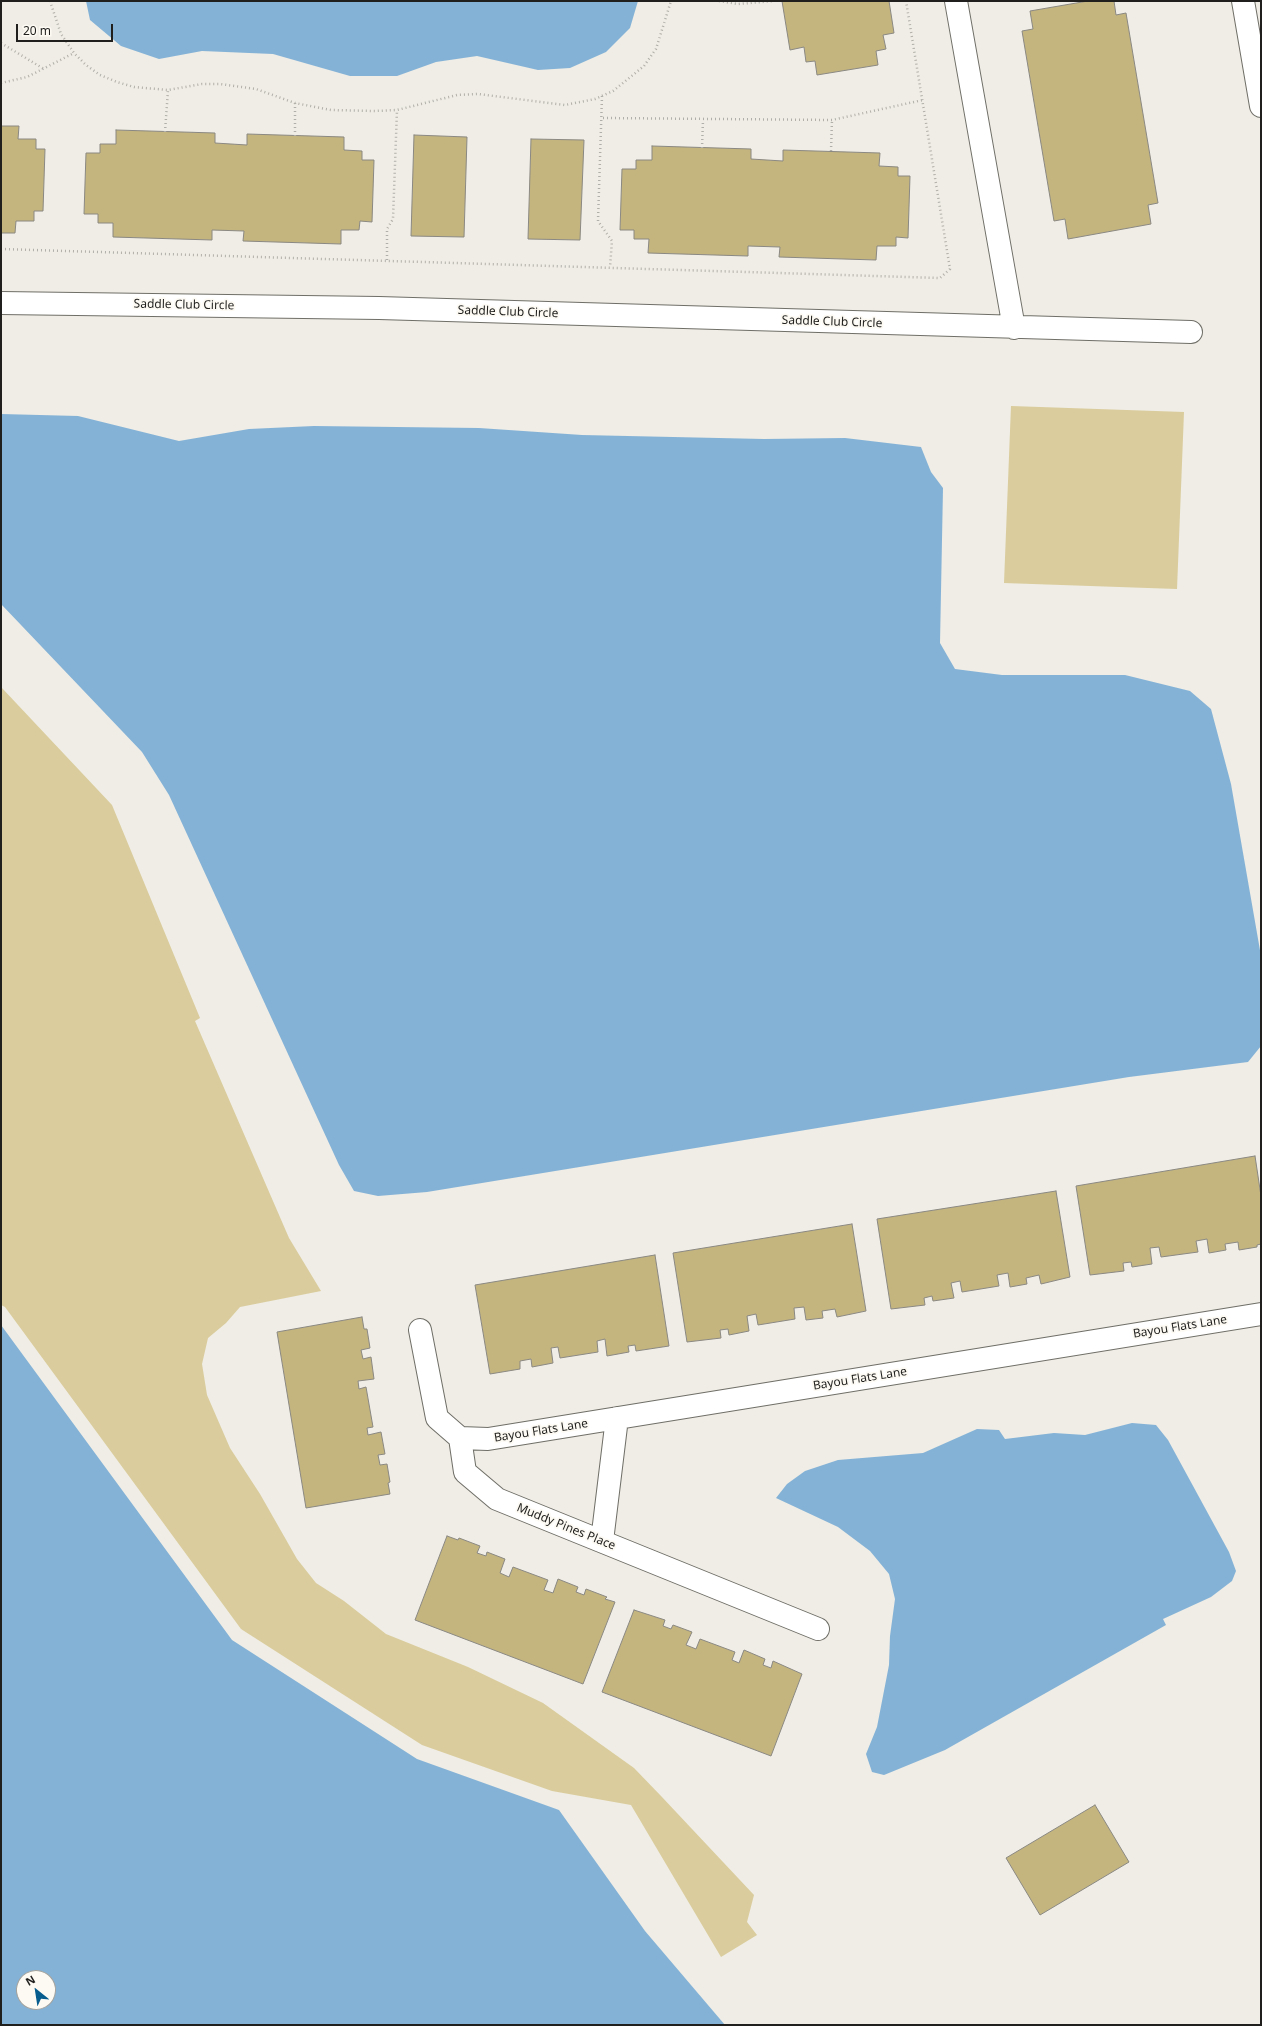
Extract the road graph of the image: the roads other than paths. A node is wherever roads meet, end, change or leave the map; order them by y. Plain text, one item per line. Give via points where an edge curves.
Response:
1 (956, 1) edge
2 (1243, 1) edge
3 (1261, 106) edge
4 (1, 303) edge
5 (1014, 328) junction
6 (1191, 332) dead end
7 (1261, 1314) edge
8 (420, 1330) dead end
9 (617, 1418) junction
10 (460, 1438) junction
11 (602, 1542) junction
12 (818, 1629) dead end

1 - 5 street
2 - 3 street
4 - 5 street, Saddle Club Circle via 379,308
5 - 6 street, Saddle Club Circle
7 - 9 street, Bayou Flats Lane
8 - 10 street via 437,1418
9 - 10 street, Bayou Flats Lane via 488,1439
9 - 11 street
10 - 11 street, Muddy Pines Place via 465,1472 497,1499
11 - 12 street, Muddy Pines Place

